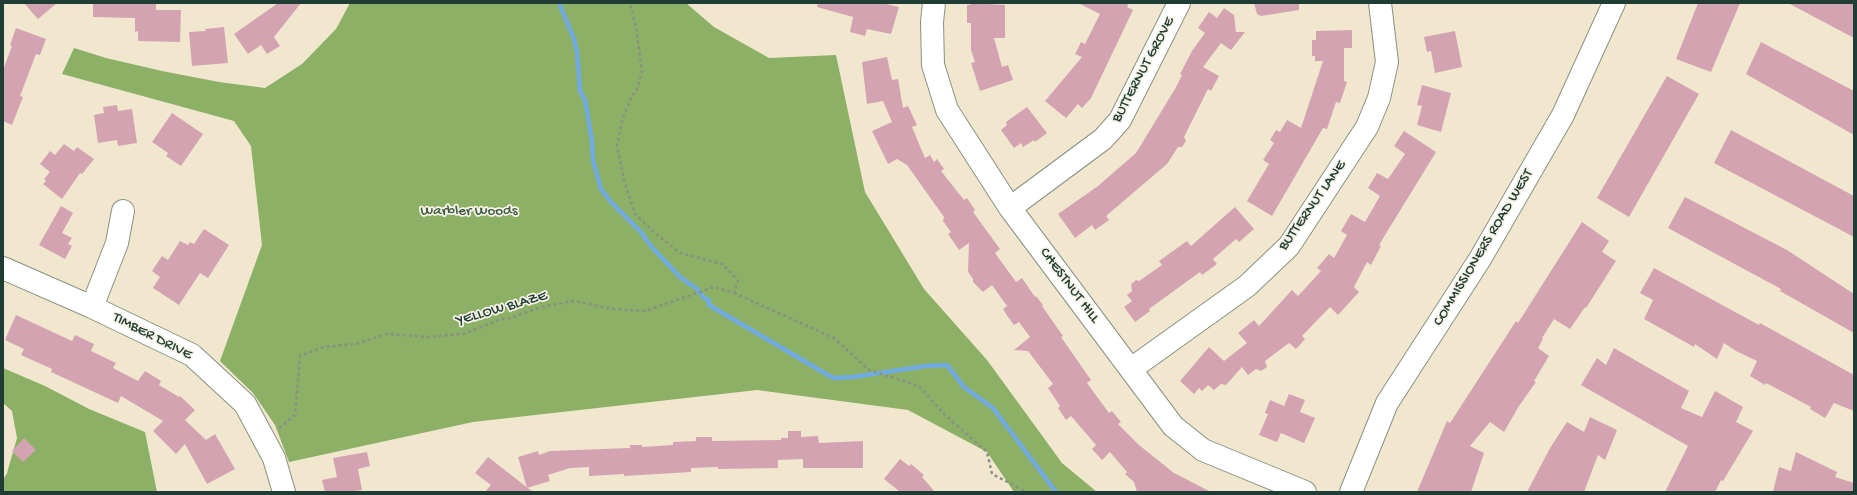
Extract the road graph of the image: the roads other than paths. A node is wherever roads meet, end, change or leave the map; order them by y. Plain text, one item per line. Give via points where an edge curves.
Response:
1 (934, 3) edge
2 (1179, 3) edge
3 (1380, 3) edge
4 (1614, 3) edge
5 (1010, 208) junction
6 (123, 211) dead end
7 (3, 268) edge
8 (92, 306) junction
9 (1131, 369) junction
10 (284, 492) edge
11 (1305, 492) edge
12 (1351, 492) edge

1 - 5 street, CHESTNUT HILL via 933,65 947,110
2 - 5 street, BUTTERNUT GROVE via 1120,120 1103,139
3 - 9 street, BUTTERNUT LANE via 1387,62 1379,98 1367,127 1289,246 1247,286
4 - 12 street, COMMISSIONERS ROAD WEST via 1559,122 1480,259 1387,403
5 - 9 street, CHESTNUT HILL
6 - 8 street via 117,243
7 - 8 street, TIMBER DRIVE
8 - 10 street, TIMBER DRIVE via 192,355 245,404 274,458
9 - 11 street, CHESTNUT HILL via 1173,426 1203,450

